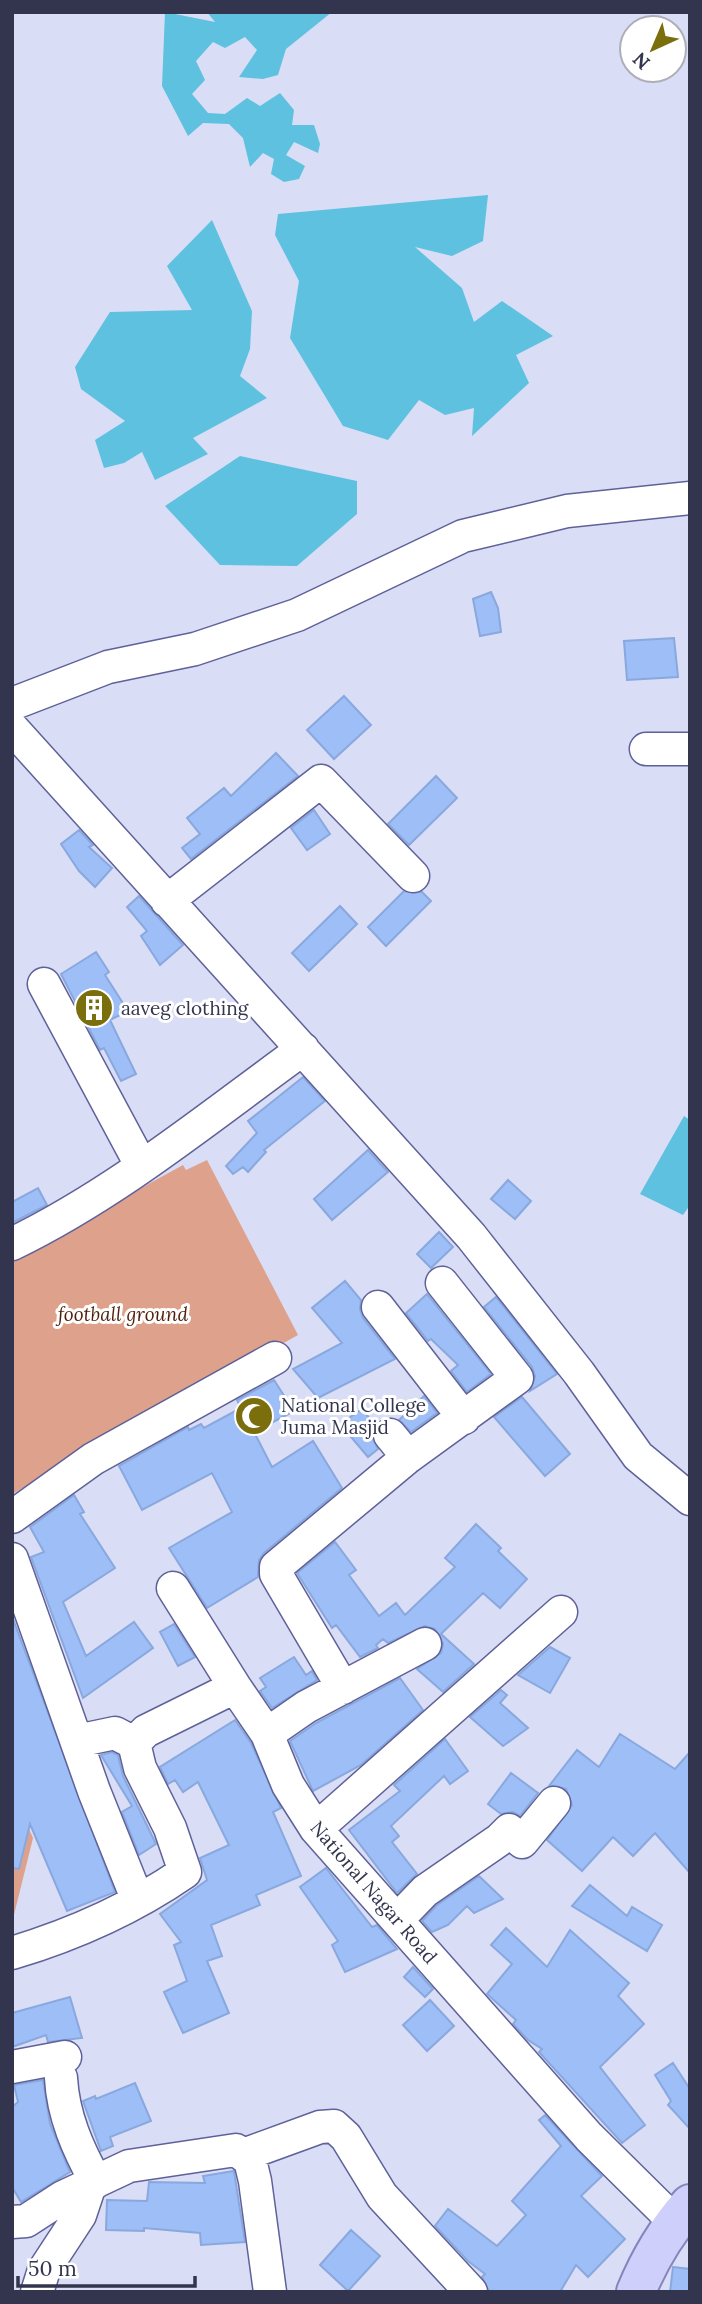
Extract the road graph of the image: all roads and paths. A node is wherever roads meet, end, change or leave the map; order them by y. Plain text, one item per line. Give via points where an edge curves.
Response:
1 (690, 498) edge
2 (12, 704) edge
3 (12, 728) edge
4 (646, 749) dead end
5 (690, 749) edge
6 (413, 876) dead end
7 (167, 901) junction
8 (44, 985) dead end
9 (303, 1049) junction
10 (141, 1165) junction
11 (12, 1244) edge
12 (442, 1283) dead end
13 (378, 1307) dead end
14 (275, 1358) dead end
15 (464, 1418) junction
16 (690, 1499) edge
17 (12, 1517) edge
18 (12, 1559) edge
19 (173, 1588) dead end
20 (561, 1612) dead end
21 (425, 1644) dead end
22 (235, 1687) junction
23 (342, 1688) junction
24 (268, 1734) junction
25 (77, 1741) junction
26 (134, 1743) junction
27 (554, 1803) dead end
28 (316, 1829) junction
29 (138, 1901) junction
30 (398, 1919) junction
31 (12, 1953) edge
32 (12, 2067) edge
33 (246, 2154) junction
34 (93, 2184) junction
35 (682, 2213) edge
36 (12, 2222) edge
37 (37, 2292) edge
38 (270, 2292) edge
39 (471, 2292) edge
40 (636, 2292) edge

1 - 2 street via 567,511 463,536 297,615 195,649 108,667
3 - 7 street
4 - 5 street
6 - 7 street via 321,780
7 - 9 street
8 - 10 street
9 - 10 street
9 - 16 street via 471,1236 638,1456
10 - 11 street via 58,1221
12 - 15 street via 517,1378
13 - 15 street
14 - 17 street via 93,1459
15 - 23 street via 399,1446 276,1567
18 - 25 street
19 - 22 street, National Nagar Road
20 - 28 street
21 - 23 street
22 - 24 street, National Nagar Road
22 - 26 street via 146,1731
23 - 24 street
24 - 28 street, National Nagar Road via 288,1785
25 - 26 street via 115,1733
25 - 29 street
26 - 29 street via 140,1768 185,1872
27 - 30 street via 522,1842 509,1830 425,1891
28 - 30 street, National Nagar Road
29 - 31 street
30 - 35 street, National Nagar Road via 589,2137
32 - 34 street via 63,2068 62,2099
33 - 34 street via 236,2150 147,2162
33 - 38 street via 255,2181
33 - 39 street via 334,2126 382,2196
34 - 36 street via 26,2221
34 - 37 street via 80,2215 44,2270
35 - 40 main road

